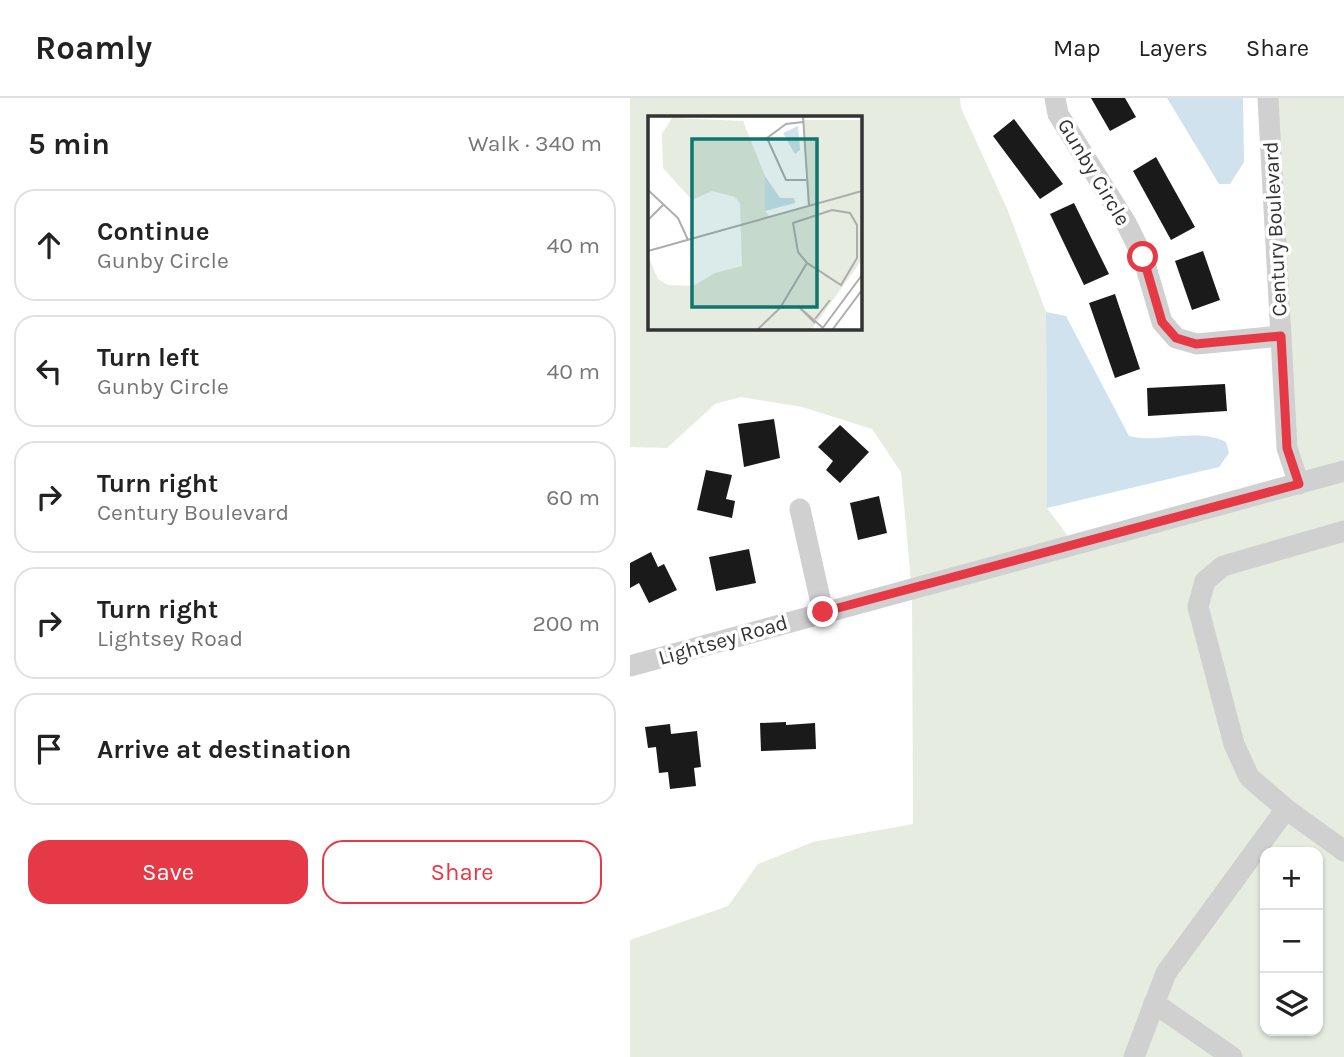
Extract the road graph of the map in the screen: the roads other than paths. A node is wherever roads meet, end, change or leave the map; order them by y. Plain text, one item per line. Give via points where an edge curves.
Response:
1 (1055, 98) edge
2 (1268, 98) edge
3 (1281, 336) junction
4 (1344, 471) edge
5 (1299, 484) junction
6 (800, 509) dead end
7 (1344, 531) edge
8 (823, 612) junction
9 (630, 666) edge
10 (1286, 809) junction
11 (1344, 851) edge
12 (1154, 1003) junction
13 (1134, 1057) edge
14 (1232, 1057) edge

1 - 3 street, Gunby Circle via 1058,114 1143,257 1168,331 1196,344
2 - 3 street, Century Boulevard
3 - 5 street, Century Boulevard via 1287,448
4 - 5 street, Lightsey Road
5 - 8 street, Lightsey Road
6 - 8 street
7 - 10 street via 1223,566 1205,581 1198,607 1234,744 1249,777
8 - 9 street, Lightsey Road
10 - 11 street
10 - 12 street via 1166,973
12 - 13 street
12 - 14 street

